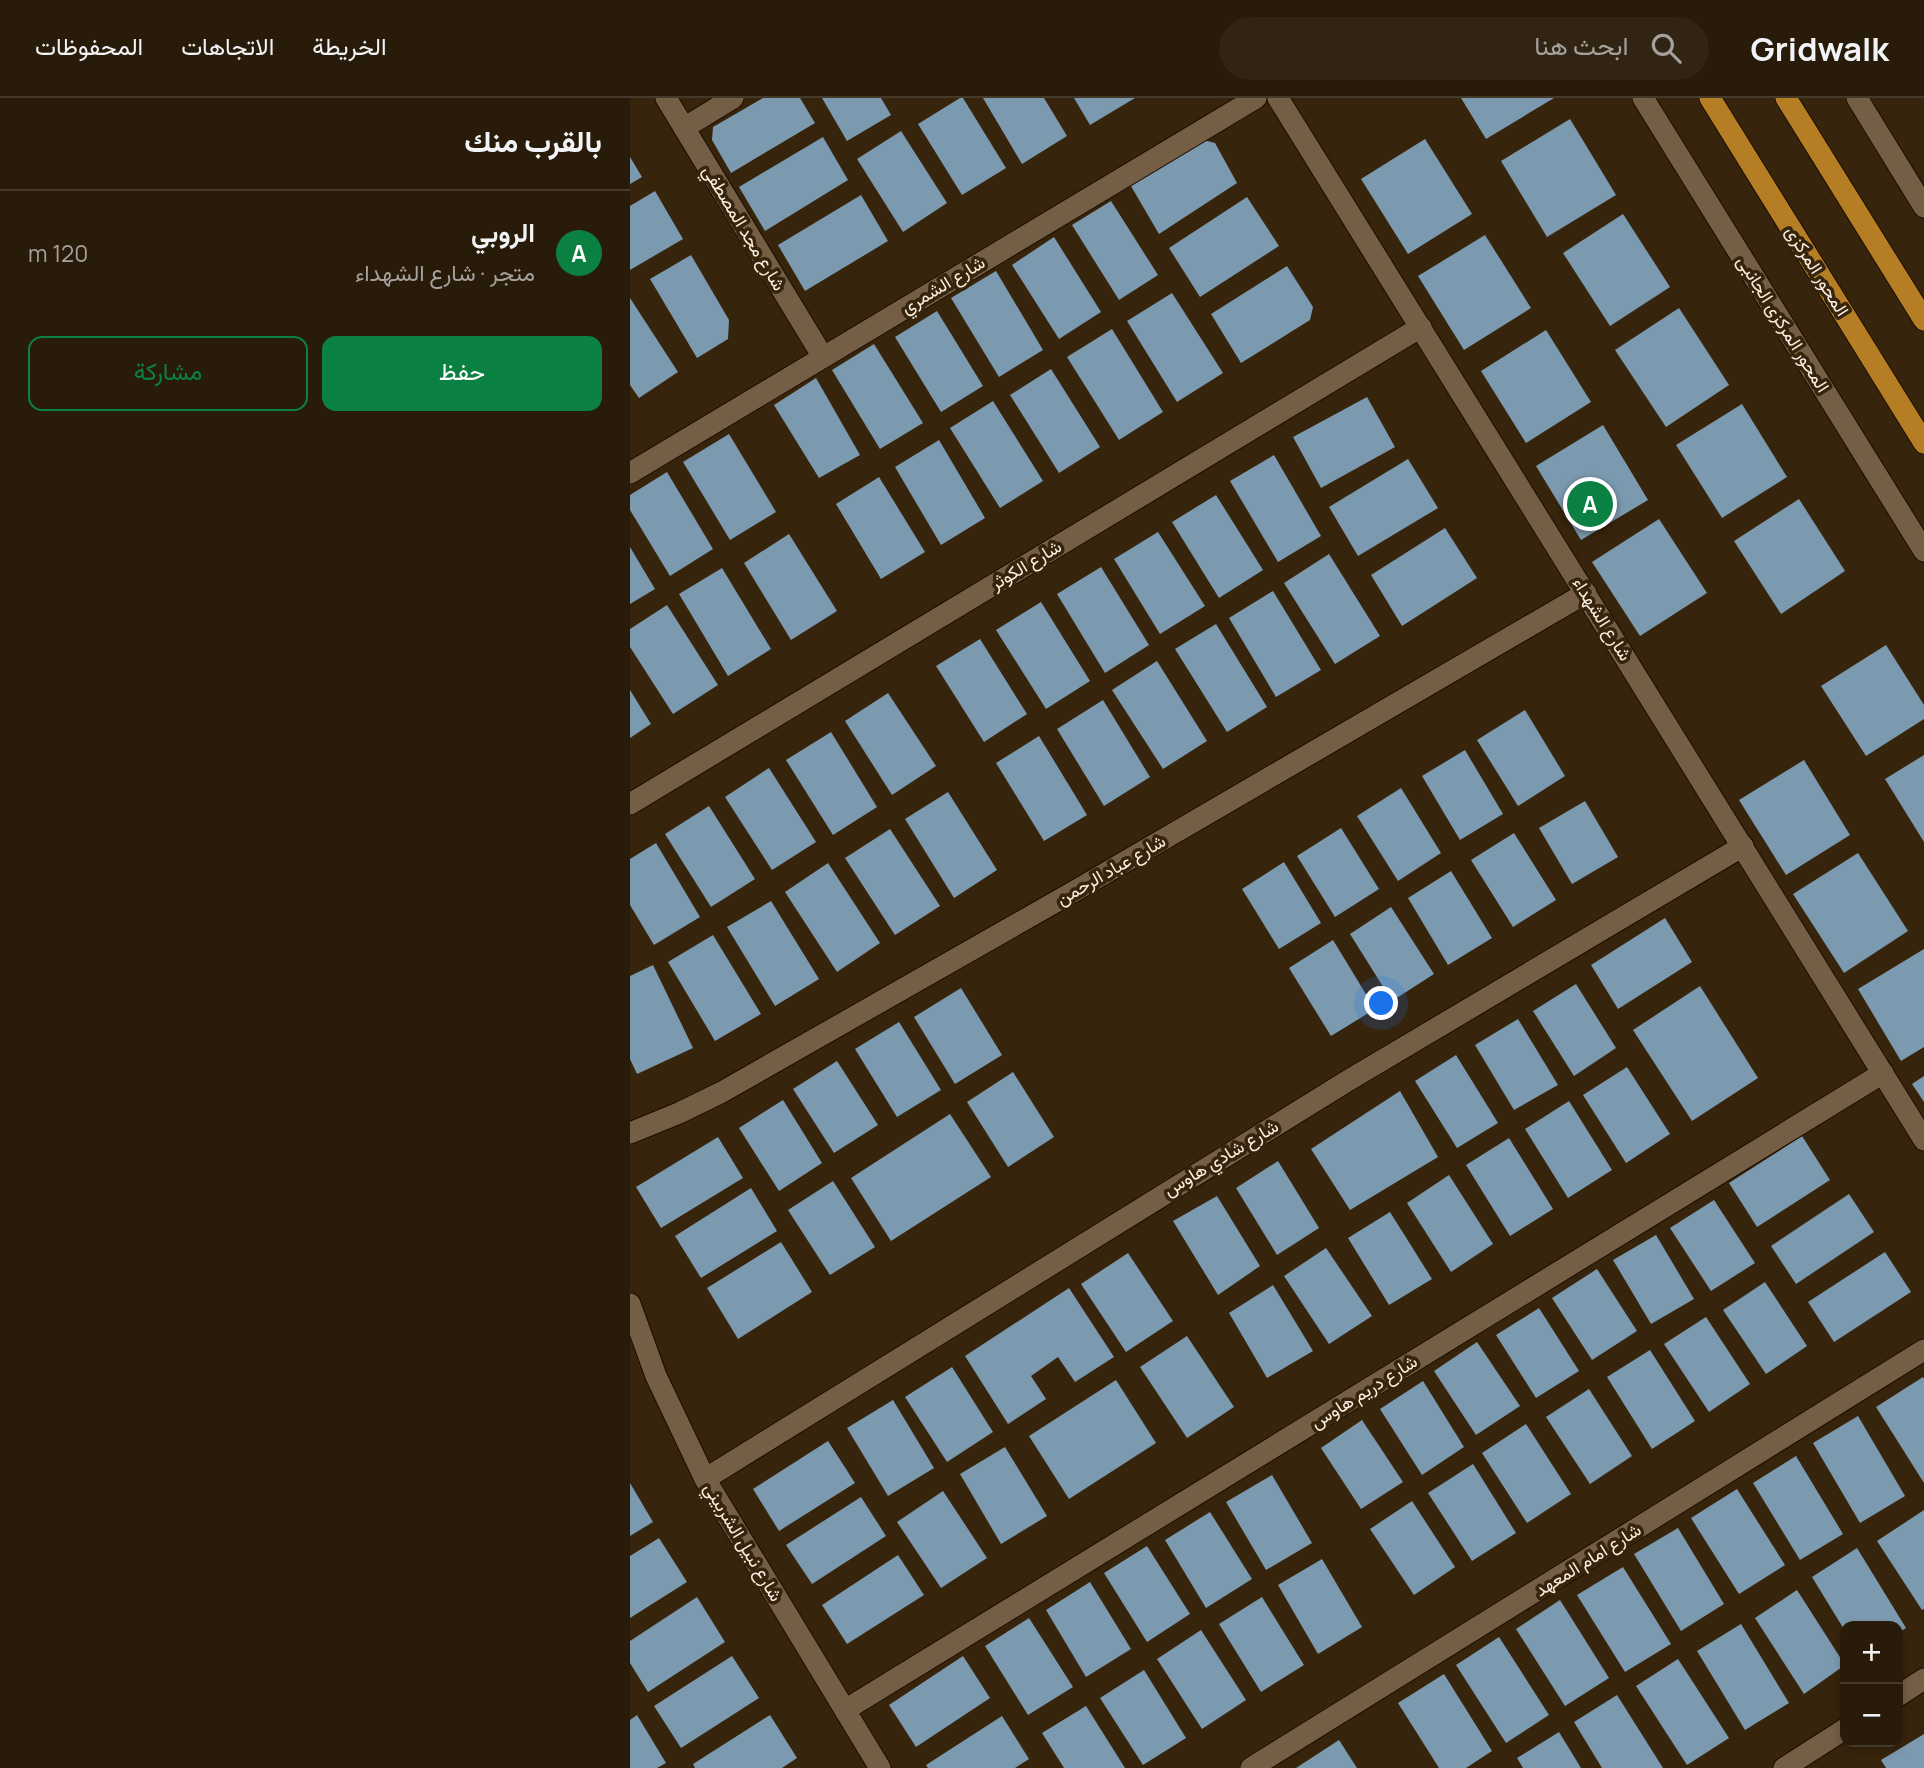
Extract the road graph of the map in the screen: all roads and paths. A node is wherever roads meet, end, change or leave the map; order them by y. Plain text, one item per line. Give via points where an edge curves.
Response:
1 (666, 98) edge
2 (733, 98) edge
3 (1256, 98) edge
4 (1278, 98) edge
5 (1643, 98) edge
6 (1710, 98) edge
7 (1786, 98) edge
8 (1857, 98) edge
9 (684, 128) junction
10 (1924, 207) edge
11 (1924, 320) edge
12 (1421, 327) junction
13 (823, 357) junction
14 (1924, 443) edge
15 (630, 473) edge
16 (1924, 551) edge
17 (1586, 593) junction
18 (630, 804) edge
19 (1743, 846) junction
20 (1883, 1073) junction
21 (630, 1133) edge
22 (1924, 1140) edge
23 (630, 1304) edge
24 (1924, 1350) edge
25 (705, 1479) junction
26 (1924, 1679) edge
27 (1903, 1693) edge
28 (845, 1710) junction
29 (1840, 1732) edge
30 (880, 1768) edge
31 (1251, 1768) edge
32 (1784, 1768) edge

1 - 9 street, شارع مجد المصطفي
2 - 9 street
3 - 13 street, شارع الشمري
4 - 12 street, شارع الشهداء
5 - 16 street, المحور المركزى الجانبى
6 - 14 main road, المحور المركزى
7 - 11 main road
8 - 10 street
9 - 13 street, شارع مجد المصطفي
12 - 17 street, شارع الشهداء
12 - 18 street, شارع الكوثر
13 - 15 street, شارع الشمري
17 - 19 street, شارع الشهداء
17 - 21 street, شارع عباد الرحمن via 722,1093
19 - 20 street, شارع الشهداء
19 - 25 street, شارع شادي هاوس via 1326,1095
20 - 22 street, شارع الشهداء
20 - 28 street, شارع دريم هاوس
23 - 25 street, شارع نبيل الشربيني via 656,1376
24 - 31 street, شارع امام المعهد
25 - 28 street, شارع نبيل الشربيني
26 - 27 street
28 - 30 street, شارع نبيل الشربيني
29 - 32 street

